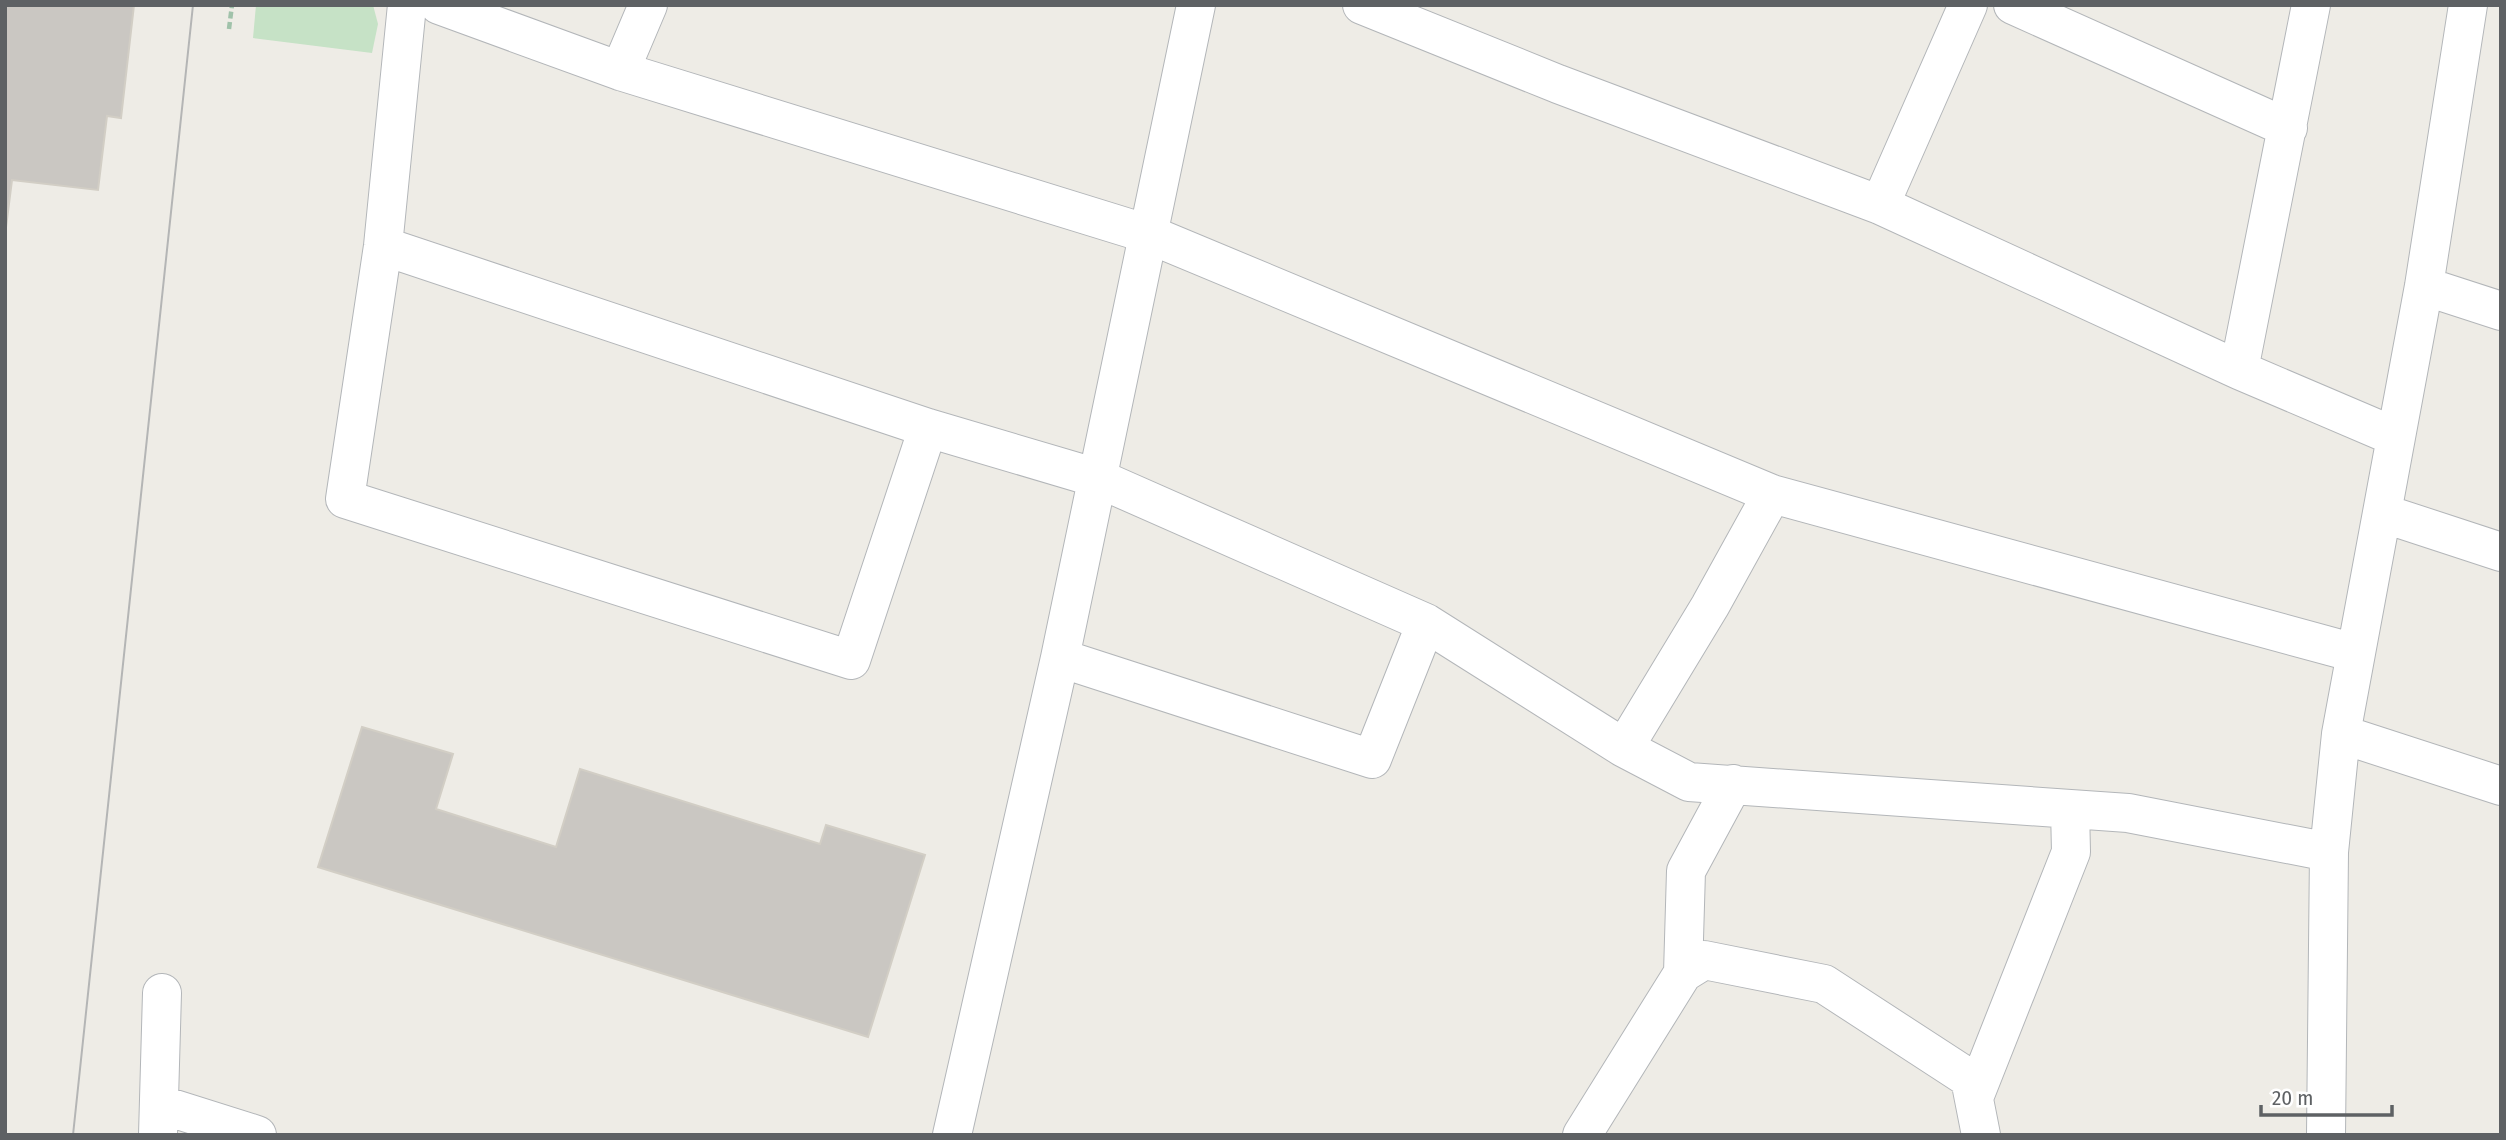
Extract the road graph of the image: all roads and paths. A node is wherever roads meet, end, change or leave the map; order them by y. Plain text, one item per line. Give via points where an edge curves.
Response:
1 (232, 5) edge
2 (407, 5) edge
3 (439, 5) edge
4 (648, 5) edge
5 (1196, 5) edge
6 (1362, 5) edge
7 (1968, 5) edge
8 (2013, 5) edge
9 (2311, 5) edge
10 (2469, 5) edge
11 (229, 29) dead end
12 (620, 71) junction
13 (2288, 128) junction
14 (1880, 205) junction
15 (1148, 234) junction
16 (383, 246) junction
17 (2424, 286) junction
18 (2501, 311) edge
19 (2239, 370) junction
20 (928, 428) junction
21 (2396, 437) junction
22 (1097, 478) junction
23 (1772, 494) junction
24 (2382, 513) junction
25 (2501, 552) edge
26 (1426, 623) junction
27 (2355, 653) junction
28 (1060, 658) junction
29 (2341, 734) junction
30 (1624, 748) junction
31 (1733, 785) junction
32 (2501, 786) edge
33 (2070, 809) junction
34 (2329, 852) junction
35 (1683, 973) junction
36 (162, 993) dead end
37 (1975, 1095) junction
38 (159, 1119) edge
39 (257, 1135) edge
40 (952, 1135) edge
41 (1582, 1135) edge
42 (1981, 1135) edge
43 (2326, 1135) edge

1 - 11 path
2 - 16 street
3 - 12 street
4 - 12 street
5 - 15 street
6 - 14 street
7 - 14 street
8 - 13 street
9 - 13 street
10 - 17 street
12 - 15 street
13 - 19 street
14 - 19 street
15 - 22 street
15 - 23 street
16 - 20 street
16 - 20 street via 345,499 851,660
17 - 18 street
17 - 21 street
19 - 21 street
20 - 22 street
21 - 24 street
22 - 26 street
22 - 28 street
23 - 27 street
23 - 30 street
24 - 25 street
24 - 27 street
26 - 28 street via 1373,759
26 - 30 street
27 - 29 street
28 - 40 street
29 - 32 street
29 - 34 street
30 - 31 street via 1689,782
31 - 33 street
31 - 35 street via 1686,871
33 - 34 street via 2128,813
33 - 37 street via 2070,852
34 - 43 street
35 - 37 street via 1704,960 1824,984 1970,1079
35 - 41 street
36 - 38 street
37 - 42 street
38 - 39 street

